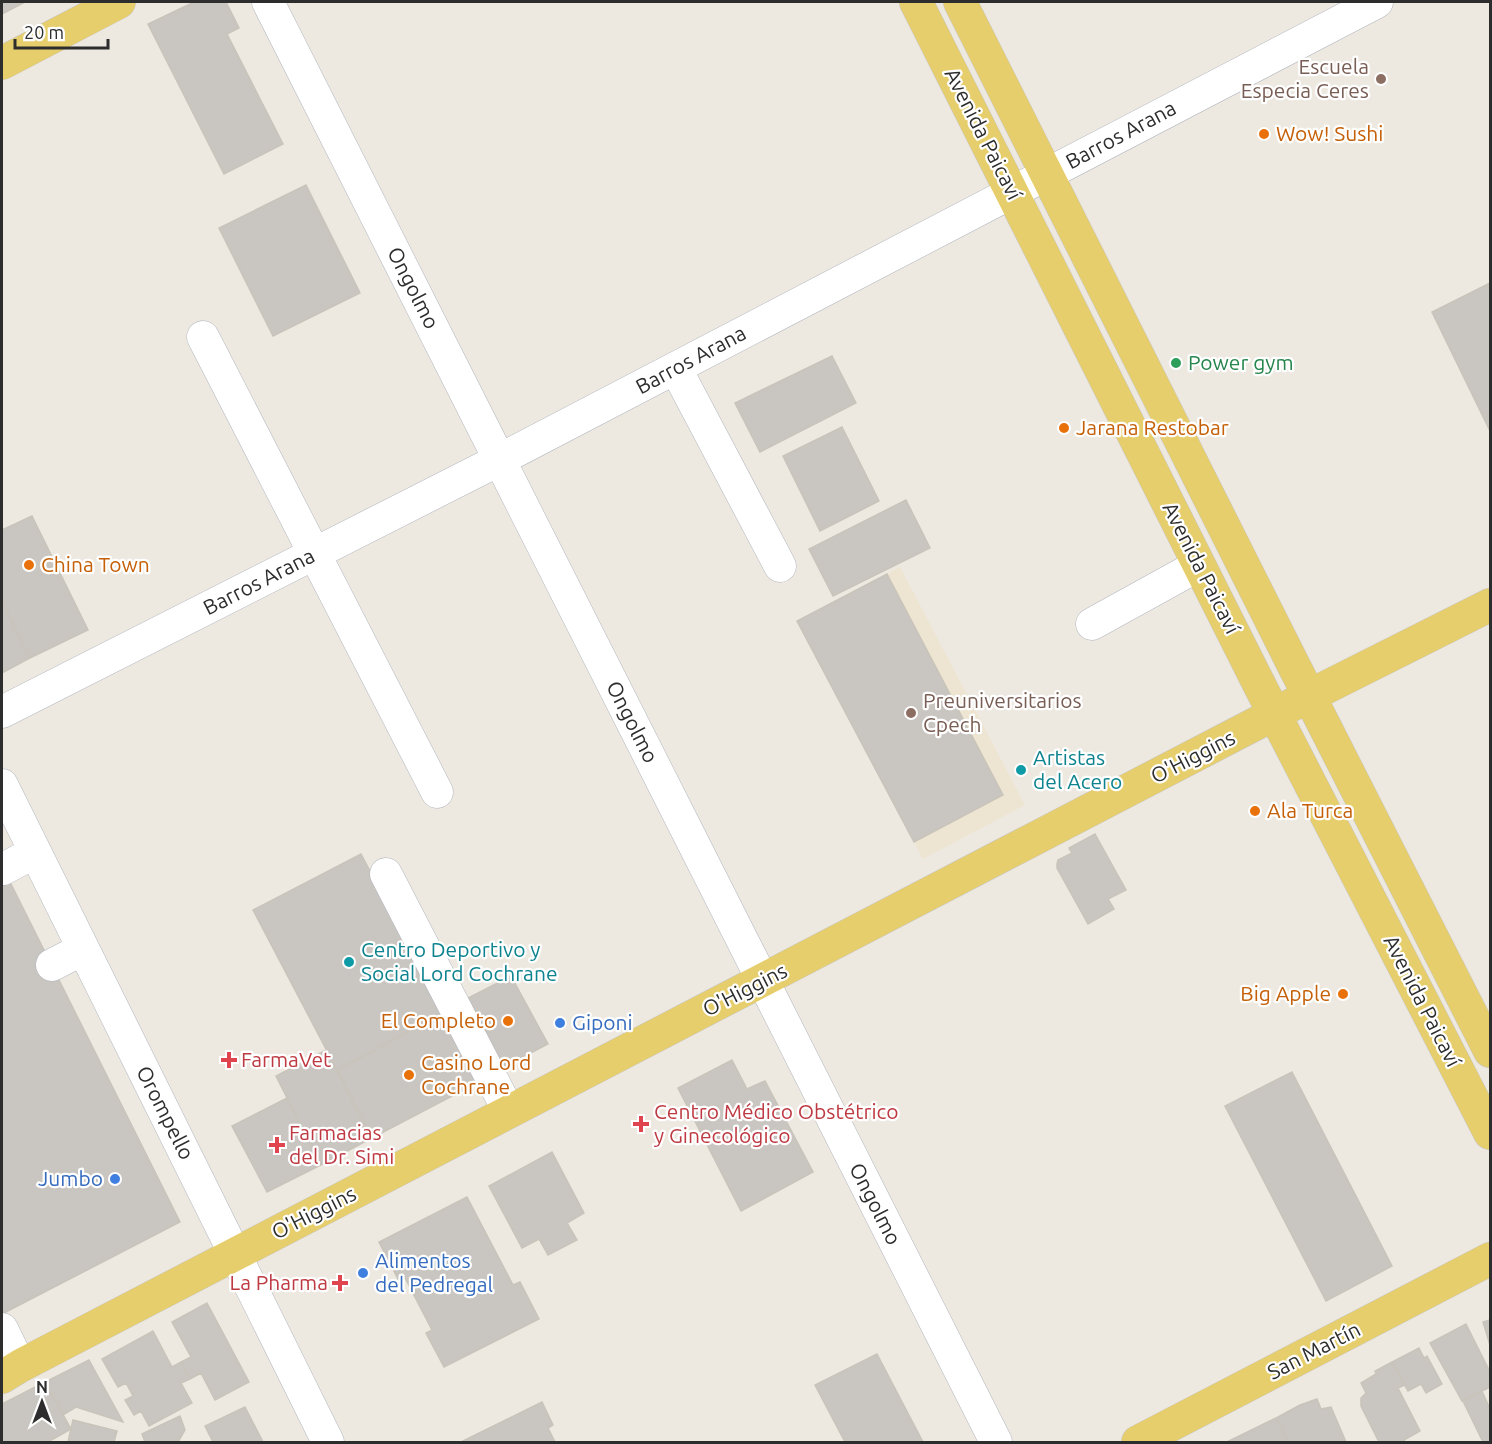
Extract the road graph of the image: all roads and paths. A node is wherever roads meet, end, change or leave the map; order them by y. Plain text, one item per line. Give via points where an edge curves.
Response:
1 (119, 2) edge
2 (268, 2) edge
3 (916, 2) edge
4 (960, 2) edge
5 (1377, 2) edge
6 (2, 63) edge
7 (1047, 174) junction
8 (1012, 193) junction
9 (202, 337) dead end
10 (676, 369) junction
11 (500, 460) junction
12 (314, 554) junction
13 (1199, 565) junction
14 (780, 566) dead end
15 (1491, 605) edge
16 (1092, 624) dead end
17 (1310, 696) junction
18 (2, 712) edge
19 (1275, 715) junction
20 (2, 785) edge
21 (437, 792) dead end
22 (35, 852) junction
23 (3, 869) edge
24 (386, 874) dead end
25 (83, 949) junction
26 (52, 965) dead end
27 (763, 981) junction
28 (1491, 1051) edge
29 (508, 1112) junction
30 (1491, 1133) edge
31 (235, 1254) junction
32 (1491, 1259) edge
33 (2, 1329) edge
34 (8, 1371) edge
35 (328, 1443) edge
36 (996, 1443) edge
37 (1138, 1443) edge

1 - 6 main road
2 - 11 street, Ongolmo
3 - 8 main road, Avenida Paicaví
4 - 7 main road, Avenida Paicaví
5 - 7 street, Barros Arana
7 - 8 street, Barros Arana
7 - 17 main road, Avenida Paicaví
8 - 10 street, Barros Arana
8 - 13 main road, Avenida Paicaví
9 - 12 street
10 - 11 street, Barros Arana
10 - 14 street
11 - 12 street, Barros Arana
11 - 27 street, Ongolmo
12 - 18 street, Barros Arana
12 - 21 street
13 - 16 street
13 - 19 main road, Avenida Paicaví
15 - 17 main road, O'Higgins
17 - 19 main road, O'Higgins
17 - 28 main road, Avenida Paicaví
19 - 27 main road, O'Higgins
19 - 30 main road, Avenida Paicaví
20 - 22 street, Orompello
22 - 23 street
22 - 25 street, Orompello
24 - 29 street
25 - 26 street
25 - 31 street, Orompello
27 - 29 main road, O'Higgins
27 - 36 street, Ongolmo
29 - 31 main road, O'Higgins
31 - 34 main road, O'Higgins
31 - 35 street, Orompello
32 - 37 main road, San Martín
33 - 34 street

